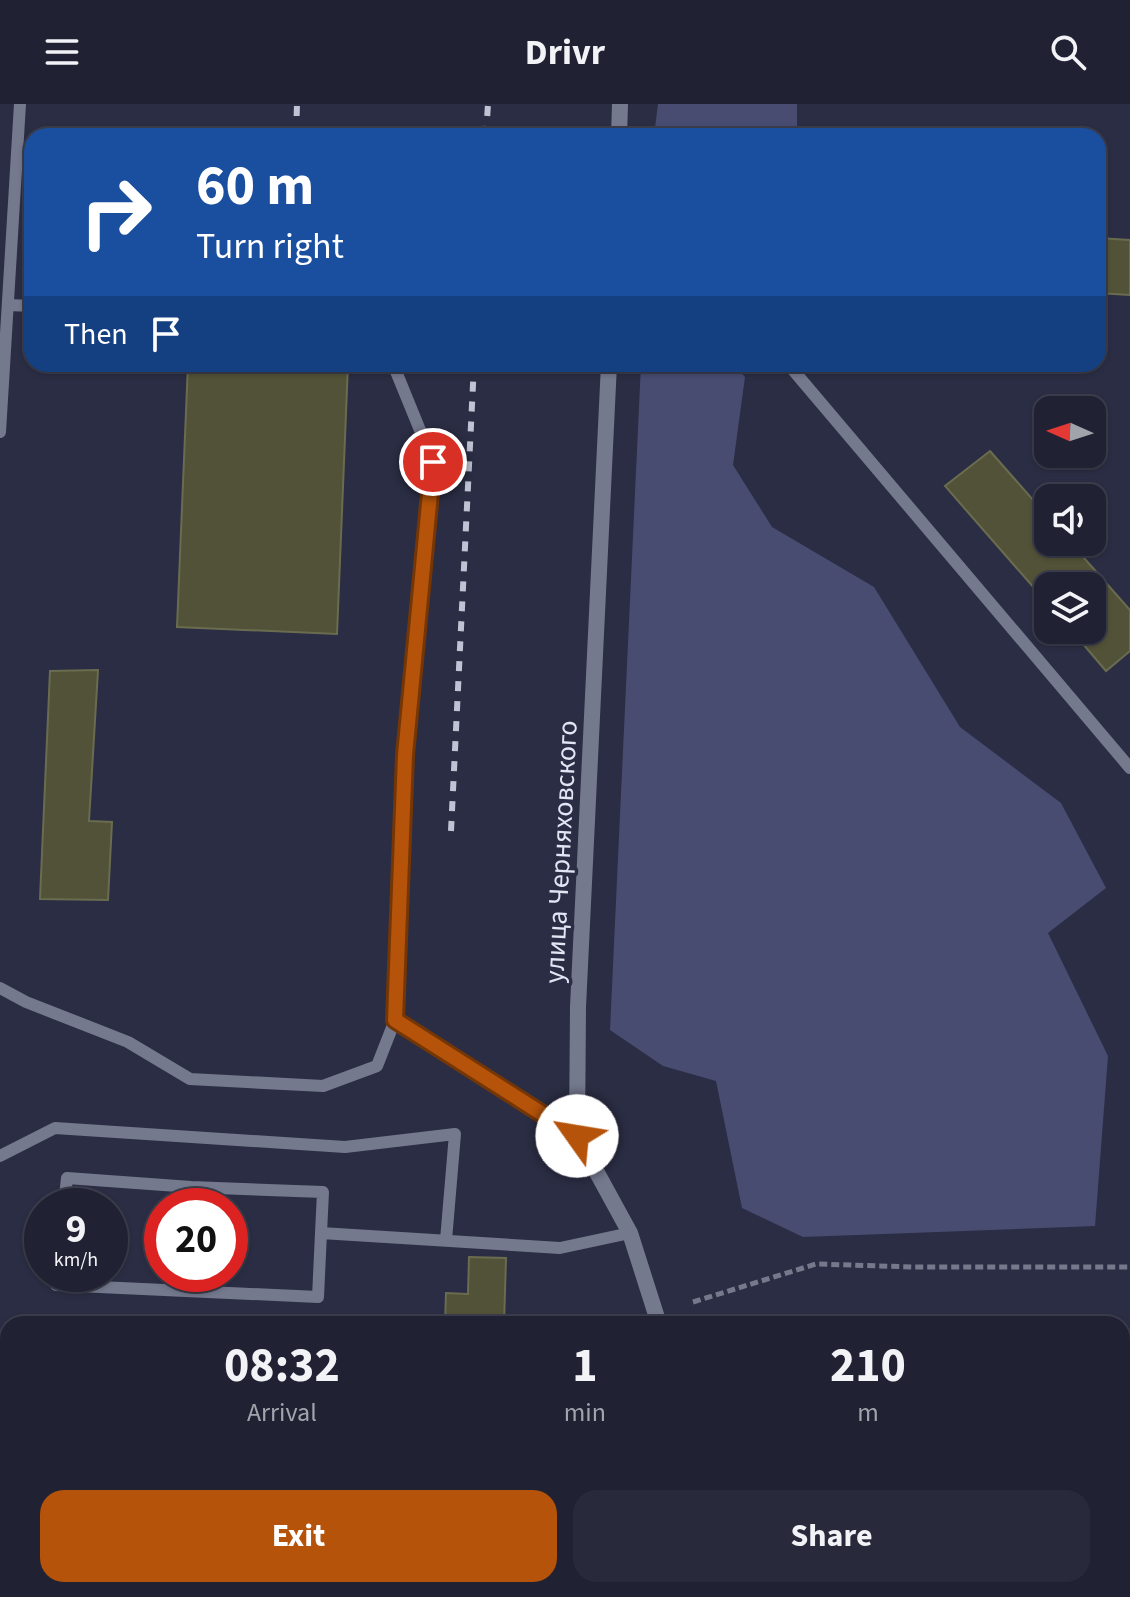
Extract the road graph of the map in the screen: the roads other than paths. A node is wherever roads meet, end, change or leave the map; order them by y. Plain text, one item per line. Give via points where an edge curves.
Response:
1 (20, 104) edge
2 (620, 104) edge
3 (619, 128) edge
4 (8, 305) junction
5 (24, 306) edge
6 (3, 346) edge
7 (396, 372) edge
8 (609, 372) edge
9 (795, 372) edge
10 (0, 432) edge
11 (1130, 768) edge
12 (0, 988) edge
13 (395, 1020) junction
14 (577, 1136) junction
15 (0, 1156) edge
16 (66, 1188) edge
17 (321, 1233) junction
18 (630, 1233) junction
19 (446, 1240) junction
20 (128, 1288) edge
21 (656, 1316) edge

1 - 4 lane
2 - 3 street
4 - 5 lane
4 - 6 lane
6 - 10 lane
7 - 13 lane via 433,462 405,755
8 - 14 street, улица Черняховского via 578,1007
9 - 11 lane
12 - 13 lane via 128,1042 190,1079 323,1086 377,1066
13 - 14 lane
14 - 18 street, улица Черняховского
15 - 19 lane via 55,1128 345,1147 455,1134
16 - 17 lane via 67,1178 323,1192
17 - 19 lane
17 - 20 lane via 318,1297
18 - 19 lane via 560,1248
18 - 21 street, улица Черняховского

